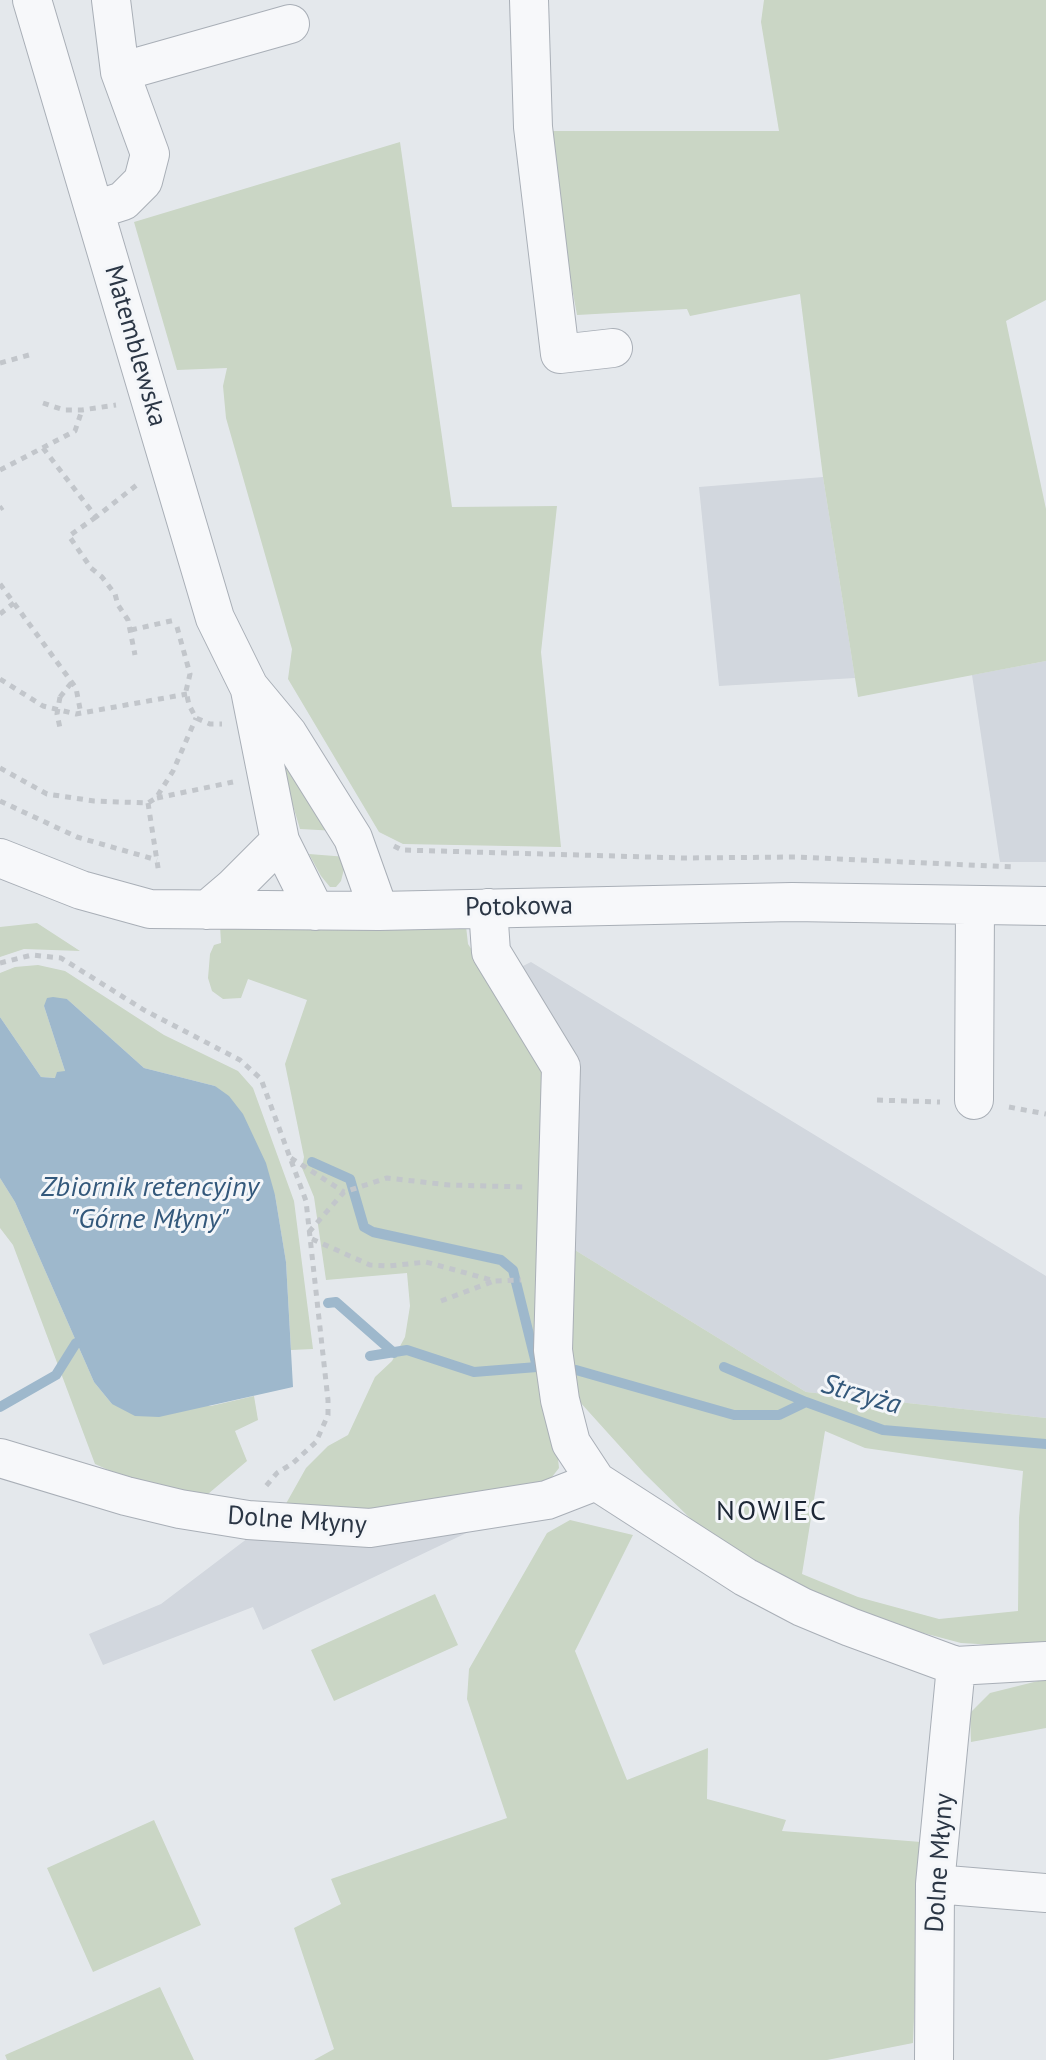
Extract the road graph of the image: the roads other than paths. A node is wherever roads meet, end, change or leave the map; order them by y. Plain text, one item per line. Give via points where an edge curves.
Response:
1 (32, 0) edge
2 (111, 0) edge
3 (529, 0) edge
4 (290, 24) dead end
5 (120, 72) junction
6 (95, 210) junction
7 (613, 348) dead end
8 (249, 687) junction
9 (280, 841) junction
10 (0, 858) edge
11 (975, 905) junction
12 (1046, 906) edge
13 (488, 908) junction
14 (207, 910) junction
15 (315, 911) junction
16 (379, 911) junction
17 (974, 1100) road end
18 (0, 1458) edge
19 (596, 1481) junction
20 (1046, 1661) edge
21 (956, 1666) junction
22 (935, 1884) junction
23 (1046, 1893) edge
24 (934, 2060) edge

1 - 6 street, Matemblewska
2 - 5 street
3 - 7 street via 533,127 560,354
4 - 5 street
5 - 6 street via 150,154 143,181 123,201
6 - 8 street, Matemblewska via 215,618
8 - 9 street, Matemblewska
8 - 16 street, Matemblewska via 288,734 353,838
9 - 14 street
9 - 15 street, Matemblewska
10 - 14 street, Potokowa via 117,901 150,909
11 - 12 street, Potokowa
11 - 13 street, Potokowa via 672,894
11 - 17 street
13 - 16 street, Potokowa
13 - 19 street via 491,952 561,1067 553,1350 571,1443
14 - 15 street, Potokowa
15 - 16 street, Potokowa
18 - 19 street, Dolne Młyny via 180,1509 248,1520 370,1528 547,1500
19 - 21 street via 745,1577 802,1607
20 - 21 street
21 - 22 street, Dolne Młyny
22 - 23 street
22 - 24 street, Dolne Młyny

